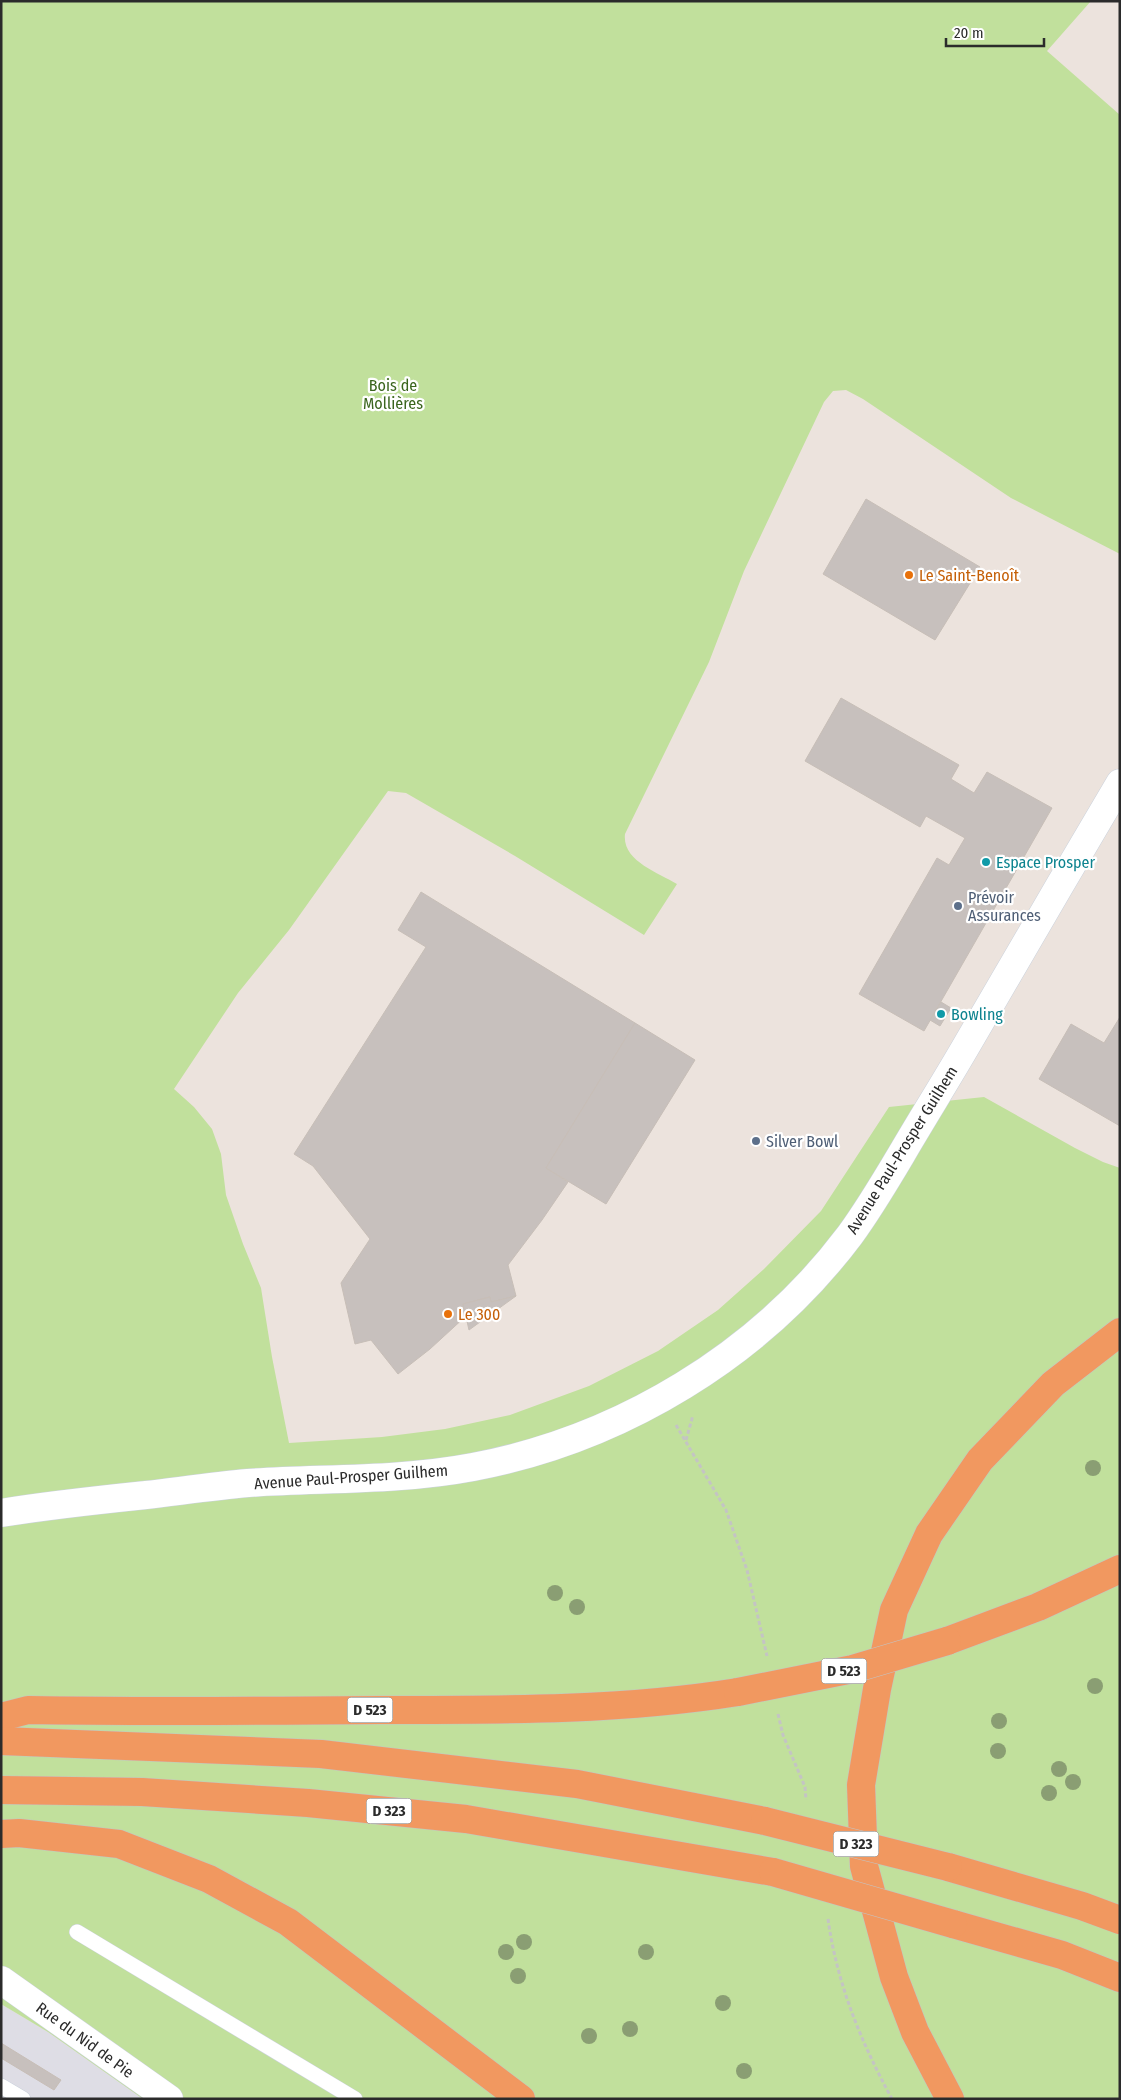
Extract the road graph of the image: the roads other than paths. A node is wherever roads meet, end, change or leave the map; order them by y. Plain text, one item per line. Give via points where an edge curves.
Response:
1 (1120, 783) edge
2 (1120, 1332) edge
3 (1, 1513) edge
4 (1120, 1569) edge
5 (1, 1717) edge
6 (1, 1741) edge
7 (1, 1790) edge
8 (1, 1834) edge
9 (1120, 1920) edge
10 (77, 1932) dead end
11 (1120, 1978) edge
12 (1, 1980) edge
13 (1, 2086) edge
14 (23, 2099) edge
15 (168, 2099) edge
16 (355, 2099) edge
17 (521, 2099) edge
18 (950, 2099) edge

1 - 3 street, Avenue Paul-Prosper Guilhem via 851,1234 794,1300 738,1349 700,1375 661,1399 576,1439 476,1467 424,1475 248,1483
2 - 18 highway via 1053,1384 980,1460 928,1534 894,1610 861,1785 864,1866 901,1995 915,2032
4 - 5 highway, D 523, bridge via 1038,1607 947,1642 853,1668 738,1692 662,1702 497,1711 28,1710
6 - 9 highway, D 323, bridge via 321,1754 577,1784 765,1821 948,1868
7 - 11 highway, D 323, bridge via 142,1792 308,1803 447,1817 773,1872 1062,1955
8 - 17 highway via 19,1833 119,1844 209,1879 288,1922
10 - 16 lane
12 - 15 street, Rue du Nid de Pie
13 - 14 lane

